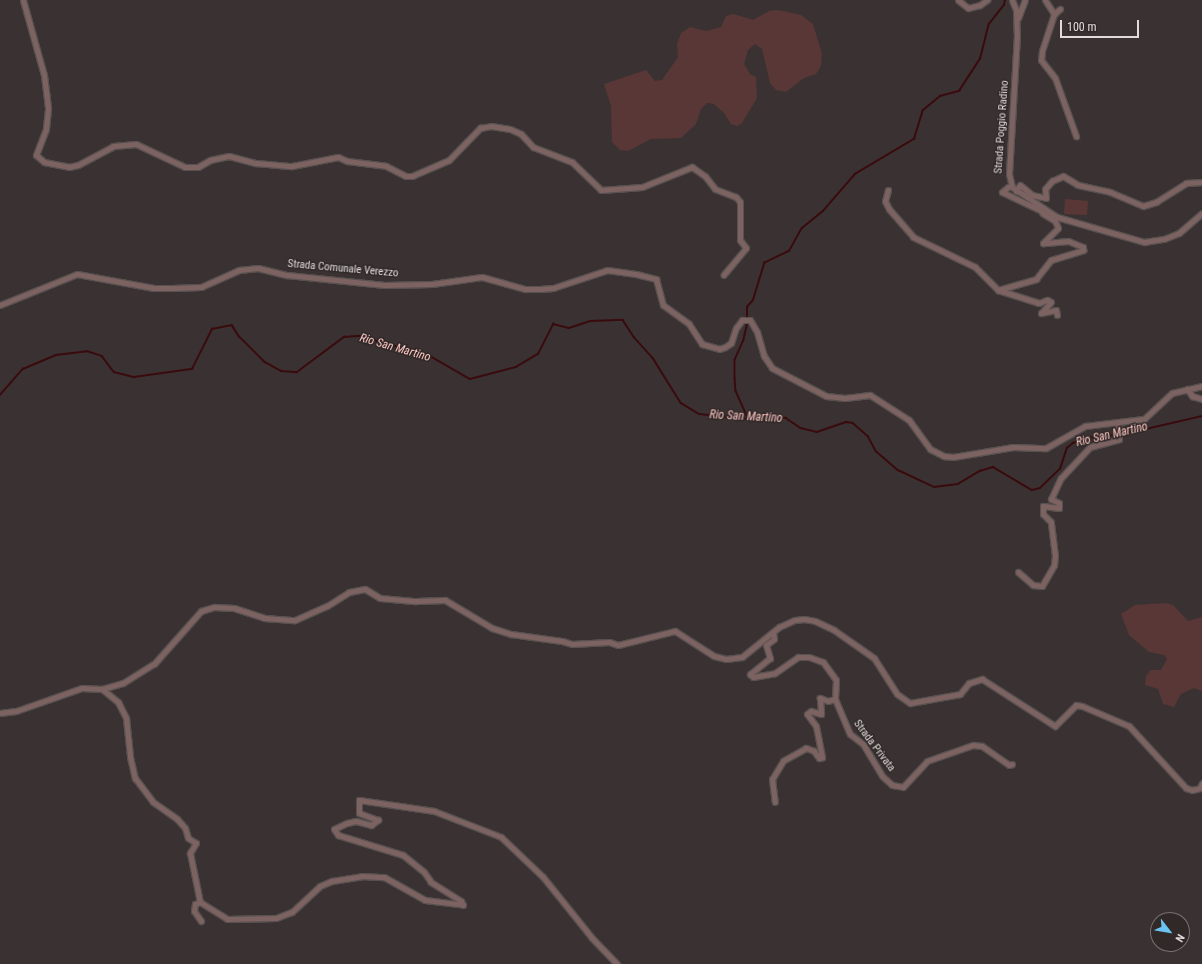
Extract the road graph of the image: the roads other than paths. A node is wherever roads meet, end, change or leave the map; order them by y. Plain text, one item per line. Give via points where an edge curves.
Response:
1 (23, 0) edge
2 (958, 0) edge
3 (987, 0) edge
4 (1012, 0) edge
5 (1025, 0) edge
6 (1045, 0) edge
7 (1060, 9) dead end
8 (1054, 14) junction
9 (1017, 23) junction
10 (1076, 136) dead end
11 (1202, 182) edge
12 (1008, 187) dead end
13 (888, 190) dead end
14 (1016, 191) junction
15 (1044, 211) junction
16 (1202, 213) edge
17 (723, 275) dead end
18 (998, 290) junction
19 (0, 305) edge
20 (1057, 315) dead end
21 (1202, 386) edge
22 (1187, 389) junction
23 (1202, 399) edge
24 (1118, 422) junction
25 (1018, 572) dead end
26 (773, 632) junction
27 (102, 689) junction
28 (835, 699) junction
29 (0, 713) edge
30 (1012, 764) dead end
31 (1202, 783) edge
32 (775, 802) dead end
33 (200, 902) junction
34 (201, 922) dead end
35 (616, 964) edge

1 - 17 street via 44,75 48,109 46,130 36,155 44,162 70,167 113,146 136,144 185,167 198,167 210,160 229,156 256,163 292,166 338,157 347,161 386,166 406,176 412,176 449,160 480,128 491,126 510,129 521,134 533,147 572,162 601,190 642,187 692,167 715,189 736,197 740,202 740,240 746,248
2 - 3 street via 968,8
4 - 9 street, Strada Poggio Radino
5 - 9 street
6 - 8 street
7 - 8 street
8 - 10 street via 1041,60 1055,78
9 - 14 street, Strada Poggio Radino via 1015,106 1009,178
11 - 14 street via 1186,183 1156,202 1143,206 1110,192 1078,185 1063,176 1052,181 1045,189 1046,198 1032,195 1020,185
12 - 15 street via 1002,192
13 - 18 street via 885,200 889,210 913,237 975,267
14 - 15 street
15 - 16 street via 1067,222 1144,242 1164,239 1179,233
15 - 18 street via 1055,221 1058,228 1043,243 1068,241 1079,244 1083,250 1051,260 1036,279
18 - 20 street via 1039,303 1047,300 1051,302 1041,313 1056,310
19 - 24 street, Strada Comunale Verezzo via 77,274 154,288 201,287 239,270 258,268 286,275 384,285 432,284 482,277 525,289 540,289 553,288 607,270 656,279 663,305 683,318 702,344 710,348 720,349 730,343 742,320 750,320 757,332 764,356 772,368 826,396 845,398 870,395 909,420 930,449 944,456 974,455 1013,447 1046,448 1085,426
21 - 22 street, Strada Comunale Verezzo
22 - 23 street via 1192,396
22 - 24 street, Strada Comunale Verezzo via 1166,396 1144,419
24 - 25 street via 1119,434 1090,447 1061,478 1050,499 1059,503 1059,508 1043,506 1043,514 1051,522 1055,556 1054,565 1042,586 1033,585
26 - 27 street via 742,657 726,659 714,656 675,631 618,645 609,642 572,644 562,640 511,634 492,628 446,600 380,598 365,589 349,592 327,606 295,620 264,618 225,607 201,611 154,664 123,683
26 - 28 street via 774,639 766,645 770,658 750,674 753,677 775,673 798,657 817,659 829,668 836,680
26 - 31 street via 794,620 816,621 834,630 874,658 897,694 910,703 956,695 969,683 982,679 1055,726 1076,706 1090,708 1129,726 1186,788 1200,788
27 - 29 street via 82,688 16,711
27 - 33 street via 118,702 124,712 135,778 153,802 177,819 185,828 188,838 196,843 190,853
28 - 30 street, Strada Privata via 850,734 863,744 882,776 892,785 903,787 926,761 970,747 982,746 1009,766
28 - 32 street via 828,701 820,698 821,714 811,711 808,714 816,726 822,757 806,748 782,761 772,779
33 - 34 street via 195,904 194,911
33 - 35 street via 226,919 276,918 292,912 320,886 332,881 362,876 384,877 425,900 463,905 461,901 431,882 424,872 403,855 338,835 334,829 356,821 371,825 378,820 359,813 359,800 442,814 501,837 543,877

